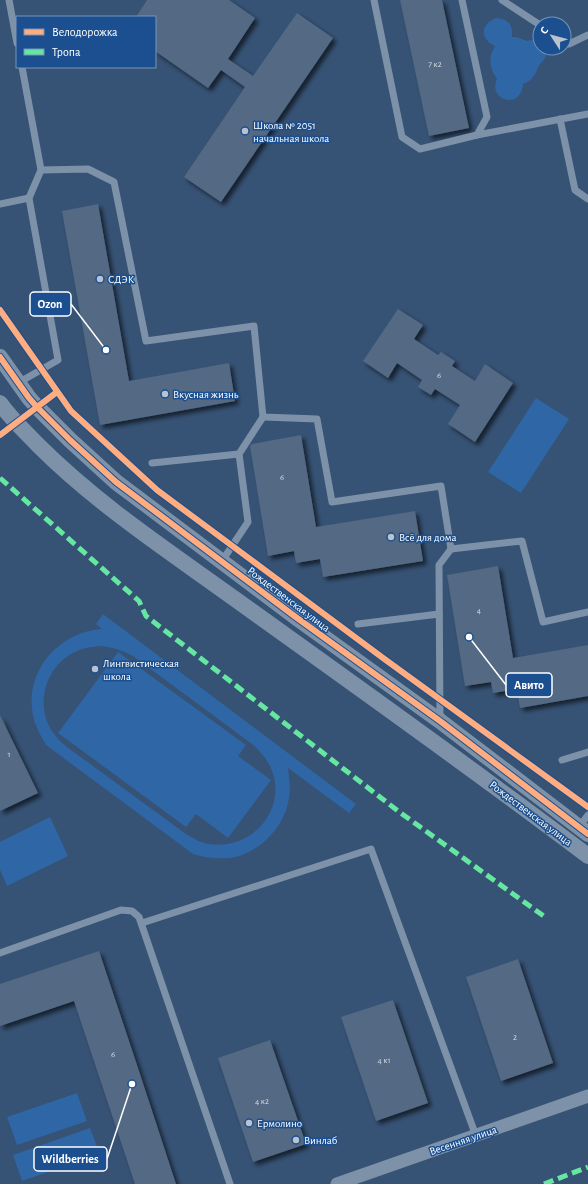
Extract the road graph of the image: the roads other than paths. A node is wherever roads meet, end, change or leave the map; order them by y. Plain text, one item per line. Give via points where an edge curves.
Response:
1 (9, 0) edge
2 (374, 0) edge
3 (462, 0) edge
4 (502, 0) edge
5 (532, 20) edge
6 (588, 35) edge
7 (16, 38) edge
8 (572, 43) edge
9 (22, 68) edge
10 (588, 114) edge
11 (560, 119) junction
12 (477, 135) junction
13 (41, 170) junction
14 (29, 198) junction
15 (588, 198) edge
16 (0, 204) edge
17 (0, 357) edge
18 (18, 383) junction
19 (0, 404) edge
20 (263, 417) junction
21 (239, 454) junction
22 (152, 463) dead end
23 (450, 549) junction
24 (222, 561) junction
25 (588, 612) edge
26 (439, 614) junction
27 (358, 624) dead end
28 (440, 721) junction
29 (588, 752) edge
30 (562, 760) dead end
31 (585, 826) edge
32 (588, 856) edge
33 (142, 923) junction
34 (0, 953) edge
35 (588, 1096) edge
36 (476, 1136) junction
37 (230, 1184) edge
38 (337, 1184) edge

1 - 7 lane
2 - 12 lane via 402,138 420,149
3 - 12 lane via 488,117
4 - 5 lane
6 - 8 lane
9 - 13 lane
10 - 11 lane
11 - 12 lane
11 - 15 lane via 575,190
13 - 14 lane
13 - 20 lane via 88,170 114,182 146,341 254,326
14 - 16 lane
14 - 18 lane via 58,360
17 - 18 street, Рождественская улица
18 - 24 street, Рождественская улица via 37,407 116,482
19 - 32 street, Рождественская улица via 56,462 98,498 177,558 426,735
20 - 21 lane
20 - 23 lane via 318,419 332,502 441,486
21 - 22 lane
21 - 24 lane via 248,522
23 - 25 lane via 522,541 543,622
23 - 26 lane via 439,565
24 - 28 street, Рождественская улица
26 - 27 lane
26 - 28 lane
28 - 31 street, Рождественская улица
29 - 30 lane
33 - 34 lane via 132,911 121,910
33 - 36 lane via 371,849
33 - 37 lane
35 - 36 street, Весенняя улица
36 - 38 street, Весенняя улица

